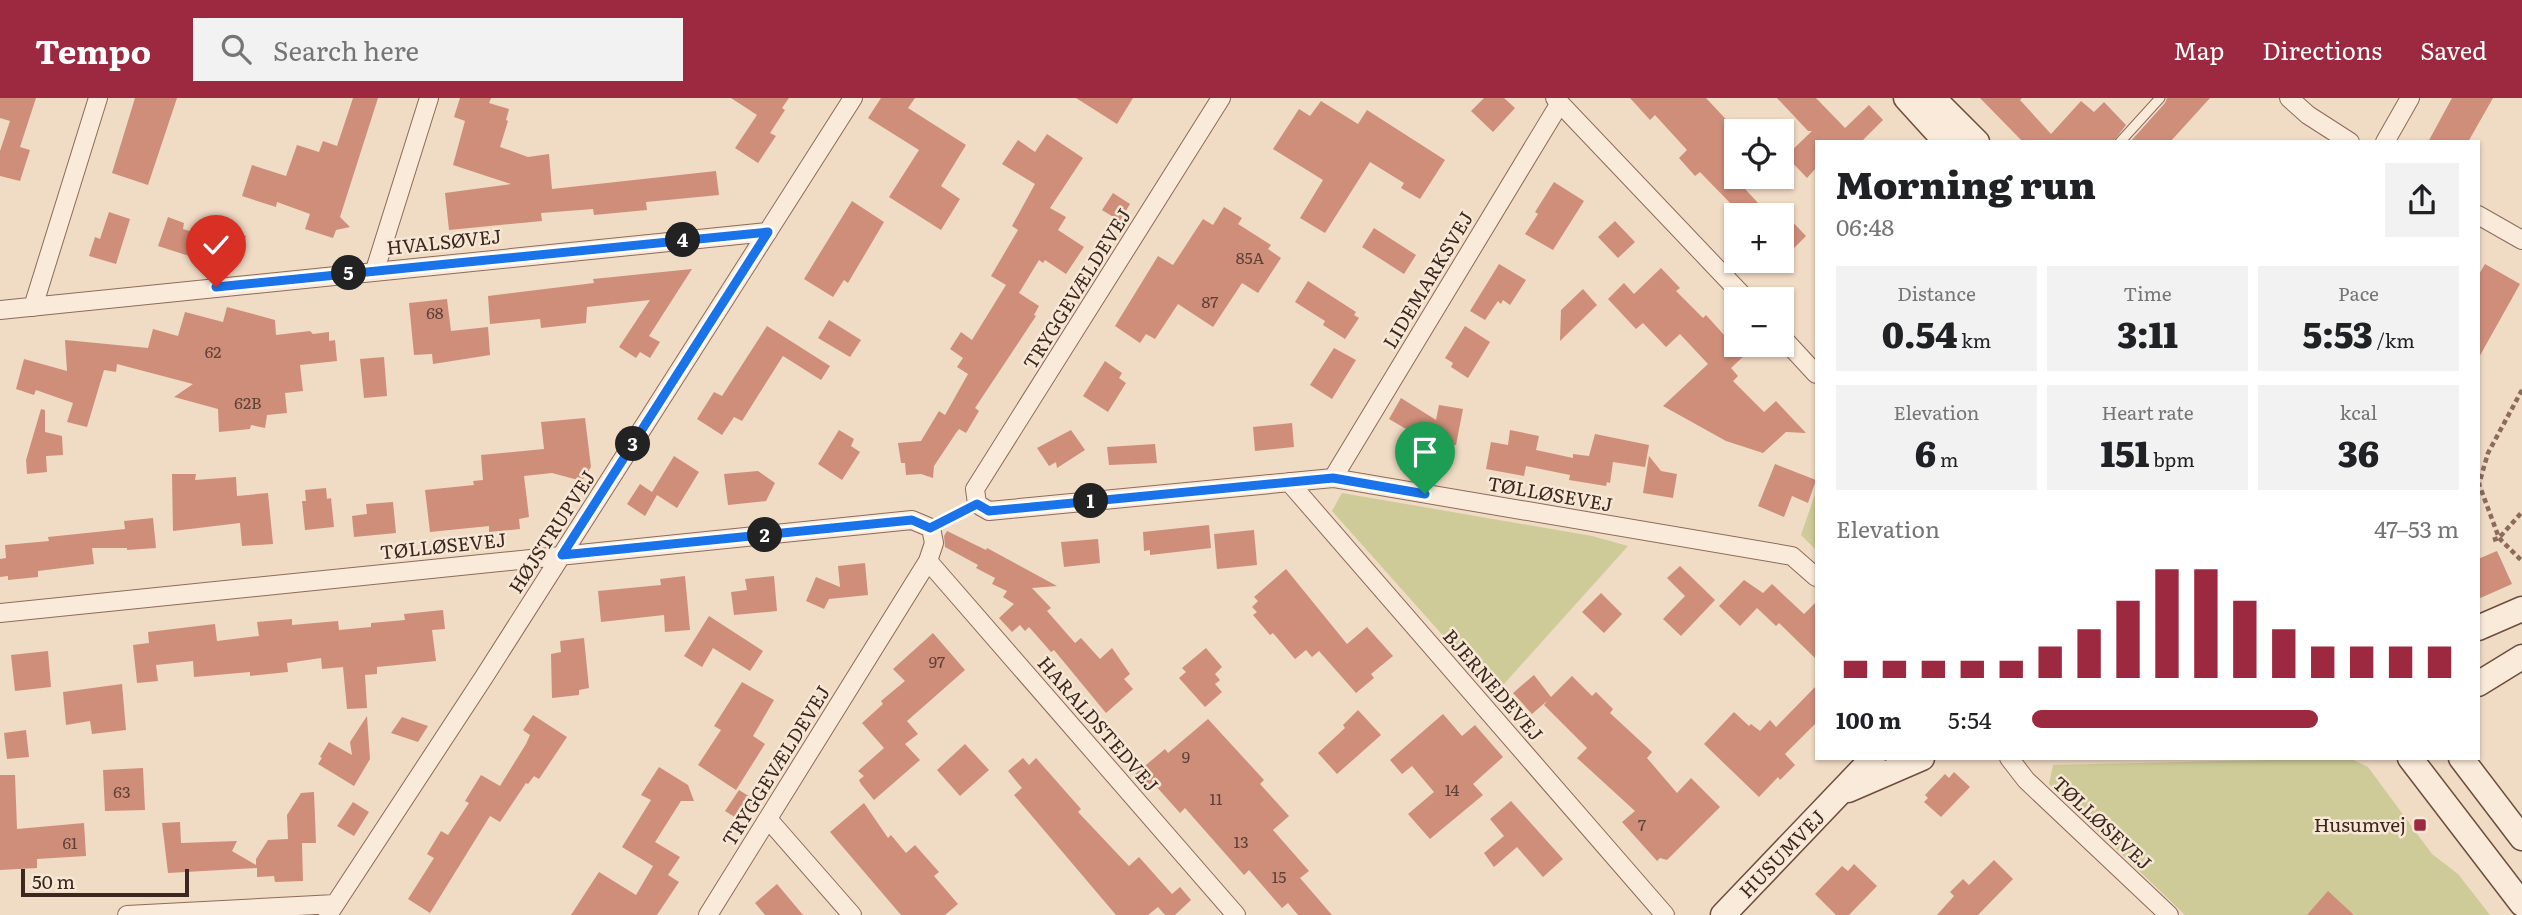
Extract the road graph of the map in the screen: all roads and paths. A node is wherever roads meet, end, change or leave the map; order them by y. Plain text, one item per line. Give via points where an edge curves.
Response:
1 (98, 98) edge
2 (429, 98) edge
3 (853, 98) edge
4 (1221, 98) edge
5 (1906, 98) edge
6 (1933, 98) edge
7 (2160, 98) edge
8 (2289, 98) edge
9 (2410, 98) edge
10 (1558, 100) edge
11 (1944, 140) edge
12 (1975, 140) edge
13 (2122, 140) edge
14 (2347, 140) edge
15 (2386, 140) edge
16 (2480, 216) edge
17 (768, 232) junction
18 (2522, 240) edge
19 (375, 270) junction
20 (1735, 287) edge
21 (33, 307) junction
22 (0, 310) edge
23 (1794, 350) edge
24 (1815, 373) edge
25 (2522, 390) edge
26 (1333, 478) junction
27 (2480, 481) edge
28 (1289, 482) junction
29 (2480, 487) edge
30 (977, 504) joint
31 (2522, 512) edge
32 (930, 528) joint
33 (2496, 539) junction
34 (562, 555) junction
35 (928, 561) junction
36 (2522, 561) edge
37 (1815, 576) edge
38 (2522, 609) edge
39 (0, 613) edge
40 (2480, 627) edge
41 (2522, 657) edge
42 (2480, 683) edge
43 (1871, 760) edge
44 (1917, 760) edge
45 (2011, 760) edge
46 (2412, 760) edge
47 (2463, 760) edge
48 (1841, 793) junction
49 (768, 819) junction
50 (2522, 838) edge
51 (2522, 904) edge
52 (331, 909) edge
53 (127, 915) edge
54 (708, 915) edge
55 (852, 915) edge
56 (1236, 915) edge
57 (1665, 915) edge
58 (1723, 915) edge
59 (2169, 915) edge

1 - 21 street
2 - 19 street
3 - 17 street, HØJSTRUPVEJ
4 - 30 street, TRYGGEVÆLDEVEJ via 975,489
5 - 11 street
6 - 12 street
7 - 13 lane
8 - 14 street
9 - 15 street
10 - 20 street
10 - 26 street, LIDEMARKSVEJ
16 - 18 street
17 - 19 street, HVALSØVEJ
17 - 34 street, HØJSTRUPVEJ
19 - 21 street, HVALSØVEJ
21 - 22 street, HVALSØVEJ
23 - 24 street
25 - 27 path via 2488,453
26 - 28 street, TØLLØSEVEJ
26 - 37 street, TØLLØSEVEJ via 1792,556
28 - 30 street, TØLLØSEVEJ via 989,511
28 - 57 street, BJERNEDEVEJ
29 - 33 path
31 - 33 path
32 - 34 street, TØLLØSEVEJ via 912,520
32 - 35 street, TRYGGEVÆLDEVEJ via 934,543
33 - 36 path
34 - 39 street, TØLLØSEVEJ
34 - 52 street, HØJSTRUPVEJ
35 - 49 street, TRYGGEVÆLDEVEJ
35 - 56 street, HARALDSTEDVEJ
38 - 40 street
41 - 42 street
43 - 48 street, HUSUMVEJ
44 - 48 street, HUSUMVEJ
45 - 59 street, TØLLØSEVEJ via 2026,780
46 - 51 street
47 - 50 street
48 - 58 street, HUSUMVEJ
49 - 54 street, TRYGGEVÆLDEVEJ
49 - 55 street
52 - 53 street

